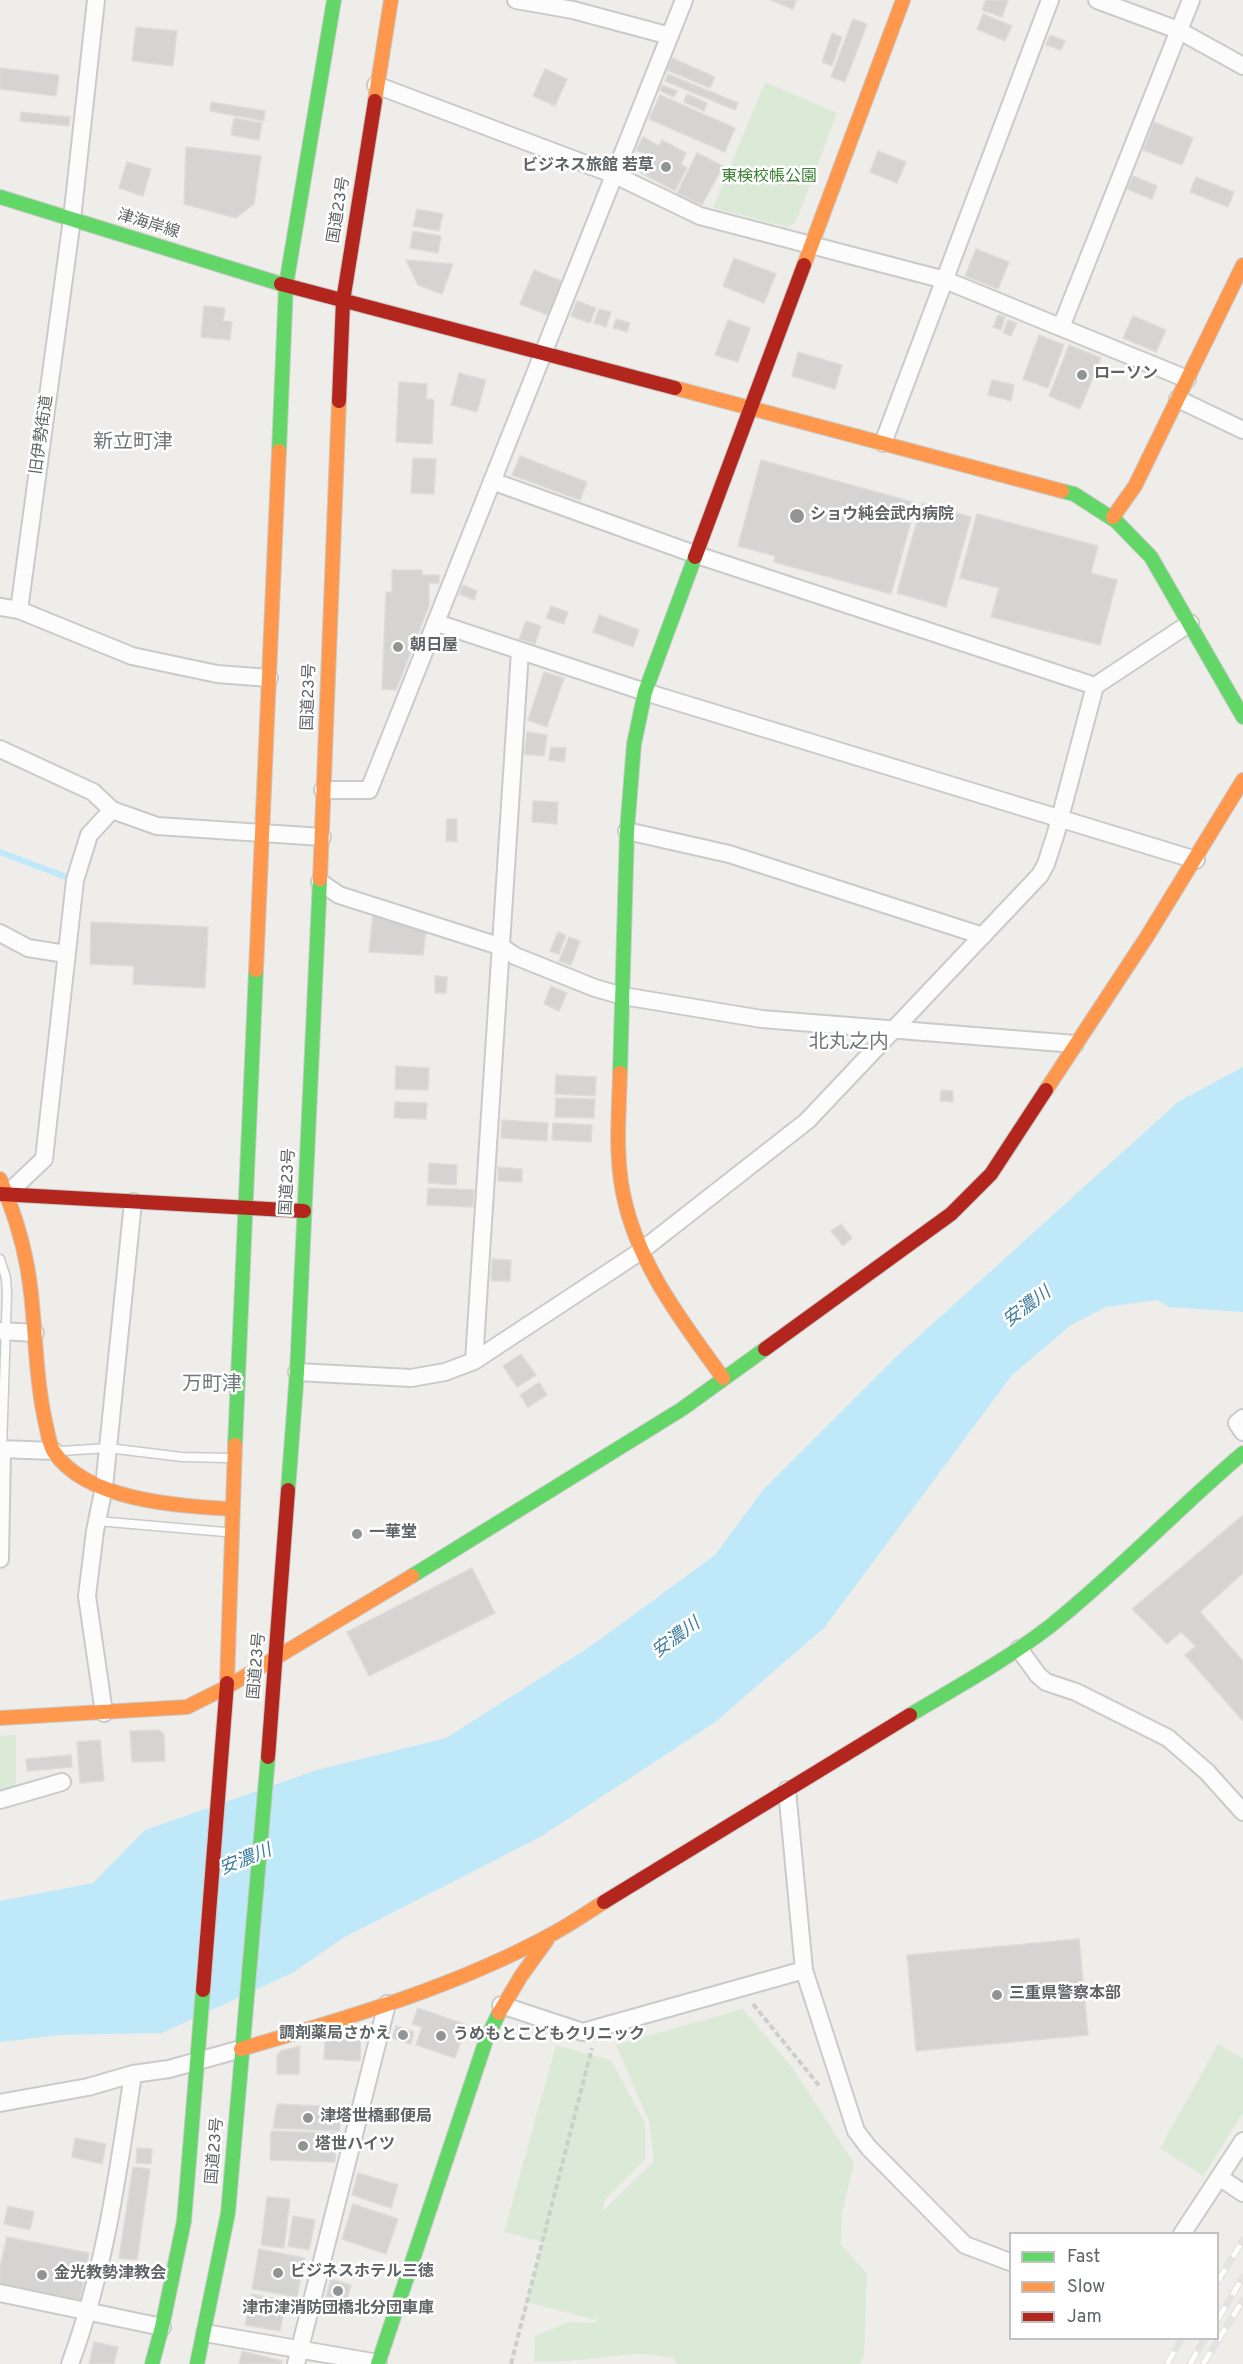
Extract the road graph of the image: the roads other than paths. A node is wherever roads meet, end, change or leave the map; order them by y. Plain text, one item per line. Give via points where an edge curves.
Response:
1 (96, 0) edge
2 (334, 0) edge
3 (391, 0) edge
4 (516, 0) edge
5 (684, 0) edge
6 (903, 0) edge
7 (1050, 0) edge
8 (1097, 0) edge
9 (1191, 0) edge
10 (1178, 30) junction
11 (670, 36) junction
12 (1243, 66) edge
13 (376, 86) junction
14 (615, 175) junction
15 (0, 197) edge
16 (72, 219) junction
17 (811, 244) junction
18 (1243, 264) edge
19 (945, 280) junction
20 (286, 285) junction
21 (343, 301) junction
22 (1061, 327) junction
23 (544, 355) junction
24 (1187, 379) junction
25 (1178, 399) junction
26 (751, 409) junction
27 (1243, 430) edge
28 (883, 442) junction
29 (492, 481) junction
30 (1113, 517) junction
31 (697, 555) junction
32 (0, 607) edge
33 (19, 610) junction
34 (437, 623) junction
35 (1190, 623) junction
36 (520, 651) junction
37 (269, 678) junction
38 (1095, 686) junction
39 (645, 692) junction
40 (1243, 717) edge
41 (0, 749) edge
42 (1243, 780) edge
43 (323, 790) junction
44 (112, 810) junction
45 (1059, 817) junction
46 (627, 831) junction
47 (262, 833) junction
48 (322, 837) junction
49 (1196, 860) junction
50 (320, 882) junction
51 (0, 933) edge
52 (982, 936) junction
53 (501, 947) junction
54 (66, 954) junction
55 (623, 996) junction
56 (895, 1029) junction
57 (1075, 1044) junction
58 (2, 1189) edge
59 (133, 1202) junction
60 (246, 1208) junction
61 (304, 1210) junction
62 (641, 1251) junction
63 (0, 1259) edge
64 (3, 1332) edge
65 (35, 1333) junction
66 (474, 1361) junction
67 (297, 1372) junction
68 (723, 1378) junction
69 (1243, 1418) edge
70 (1243, 1432) edge
71 (108, 1448) junction
72 (1, 1449) edge
73 (54, 1451) junction
74 (1243, 1453) edge
75 (234, 1458) junction
76 (104, 1487) junction
77 (232, 1509) junction
78 (97, 1521) junction
79 (232, 1533) junction
80 (0, 1558) edge
81 (1019, 1649) junction
82 (276, 1659) junction
83 (227, 1687) junction
84 (104, 1713) junction
85 (0, 1718) edge
86 (62, 1782) dead end
87 (787, 1790) junction
88 (0, 1800) edge
89 (1243, 1812) edge
90 (554, 1933) junction
91 (804, 1970) junction
92 (387, 2004) junction
93 (501, 2005) junction
94 (242, 2043) junction
95 (196, 2057) junction
96 (133, 2074) junction
97 (0, 2103) edge
98 (1243, 2141) edge
99 (1219, 2177) junction
100 (1243, 2193) edge
101 (1183, 2232) edge
102 (1009, 2261) edge
103 (0, 2293) edge
104 (89, 2311) junction
105 (162, 2327) junction
106 (205, 2333) junction
107 (297, 2357) edge
108 (378, 2363) edge
109 (70, 2364) edge
110 (152, 2364) edge
111 (197, 2364) edge

1 - 16 street, 旧伊勢街道
2 - 20 main road, 国道23号
3 - 13 main road, 国道23号
4 - 11 street via 573,10
5 - 11 street
6 - 17 main road
7 - 19 street
8 - 10 street
9 - 10 street
10 - 12 street
10 - 22 street
11 - 14 street
13 - 14 street
13 - 21 main road, 国道23号
14 - 17 street via 700,216
14 - 23 street
15 - 16 main road, 津海岸線
16 - 20 main road, 津海岸線
16 - 33 street, 旧伊勢街道
17 - 19 street
17 - 26 main road
18 - 24 main road
19 - 22 street
19 - 28 street
20 - 21 main road, 津海岸線
20 - 37 main road, 国道23号
21 - 23 main road, 津海岸線
21 - 43 main road, 国道23号
22 - 24 street
23 - 26 main road, 津海岸線
23 - 29 street
24 - 25 main road
25 - 27 street
25 - 30 main road via 1135,486
26 - 28 main road, 津海岸線
26 - 31 main road
28 - 30 main road, 津海岸線 via 1074,494
29 - 31 street
29 - 34 street
30 - 35 main road, 津海岸線 via 1151,556
31 - 38 street
31 - 39 main road
32 - 33 street
33 - 37 street via 132,656 217,674
34 - 36 street
34 - 43 street via 369,790
35 - 38 street
35 - 40 main road, 津海岸線
36 - 39 street
36 - 53 street
37 - 47 main road, 国道23号
38 - 45 street
39 - 45 street
39 - 46 main road via 634,744
41 - 44 street via 93,792
42 - 49 main road
43 - 48 main road, 国道23号
44 - 47 street via 157,826
44 - 54 street via 89,835 75,880
45 - 49 street
45 - 52 street via 1040,875
46 - 52 street via 729,854
46 - 55 main road
47 - 48 street
47 - 60 main road, 国道23号
48 - 50 main road, 国道23号
49 - 57 main road
50 - 53 street via 339,895
50 - 61 main road, 国道23号
51 - 54 street via 28,948
52 - 56 street
53 - 55 street via 515,956
53 - 66 street
54 - 58 street via 44,1159
55 - 56 street via 762,1019
55 - 62 main road via 619,1167 623,1195
56 - 57 street
56 - 62 street via 807,1121
57 - 68 main road via 992,1174 973,1194 951,1214
58 - 59 main road
58 - 65 main road via 28,1274
59 - 60 main road
59 - 71 street
60 - 61 main road
60 - 75 main road, 国道23号
61 - 67 main road, 国道23号
62 - 66 street
62 - 68 main road via 665,1299
63 - 64 lane via 6,1278
64 - 65 street
64 - 72 lane
65 - 73 main road via 41,1406
66 - 67 street via 446,1372 411,1377
67 - 82 main road, 国道23号
68 - 82 main road via 682,1409
69 - 70 street via 1237,1424
71 - 73 lane
71 - 75 lane via 182,1457
71 - 76 street
72 - 73 street
72 - 80 street
73 - 76 main road via 69,1468
74 - 81 main road via 1053,1625
75 - 77 main road, 国道23号
76 - 77 main road via 160,1503
76 - 78 street
77 - 79 main road, 国道23号
78 - 79 lane
78 - 84 street via 87,1596
79 - 83 main road, 国道23号
81 - 87 main road
81 - 89 street via 1046,1682 1076,1692 1168,1738 1207,1772
82 - 83 main road
82 - 94 main road, 国道23号
83 - 84 main road via 187,1707
83 - 95 main road, 国道23号
84 - 85 main road
86 - 88 street
87 - 90 main road
87 - 91 street
90 - 92 main road
90 - 93 main road
91 - 93 street via 583,2032
91 - 102 street via 856,2132 965,2246
92 - 94 main road
92 - 107 street
93 - 108 main road
94 - 95 street
94 - 106 main road, 国道23号 via 228,2213
95 - 96 street
95 - 105 main road, 国道23号 via 184,2221
96 - 97 street via 88,2087
96 - 104 street via 110,2224
98 - 99 street
99 - 100 street
99 - 101 street
103 - 104 street
104 - 105 street
104 - 109 street
105 - 110 main road, 国道23号
106 - 107 street
106 - 111 main road, 国道23号
107 - 108 street

